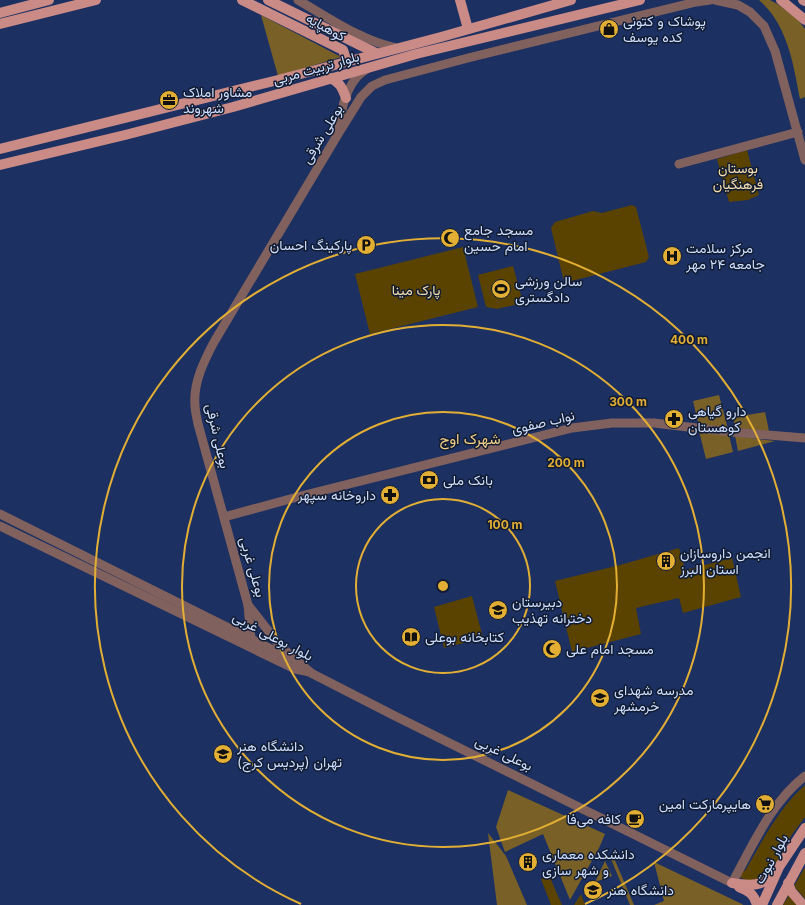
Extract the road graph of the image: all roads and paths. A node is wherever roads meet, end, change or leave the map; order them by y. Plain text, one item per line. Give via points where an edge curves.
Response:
1 (50, 0) edge
2 (96, 0) edge
3 (242, 0) edge
4 (298, 0) edge
5 (460, 0) edge
6 (571, 0) edge
7 (640, 0) edge
8 (710, 0) edge
9 (714, 0) edge
10 (781, 0) edge
11 (270, 1) edge
12 (561, 2) junction
13 (282, 7) junction
14 (54, 11) junction
15 (0, 13) edge
16 (273, 14) junction
17 (565, 19) junction
18 (805, 20) edge
19 (0, 24) edge
20 (468, 29) junction
21 (358, 45) junction
22 (396, 48) junction
23 (342, 50) junction
24 (376, 53) junction
25 (345, 62) junction
26 (368, 68) junction
27 (330, 78) junction
28 (227, 92) junction
29 (346, 98) junction
30 (233, 107) junction
31 (798, 132) junction
32 (338, 134) junction
33 (0, 149) edge
34 (805, 160) edge
35 (0, 164) edge
36 (679, 164) dead end
37 (805, 438) edge
38 (0, 514) edge
39 (224, 517) junction
40 (0, 526) edge
41 (248, 605) junction
42 (249, 642) junction
43 (312, 673) junction
44 (805, 776) edge
45 (805, 828) edge
46 (805, 853) edge
47 (779, 868) junction
48 (732, 883) junction
49 (788, 883) junction
50 (757, 905) edge
51 (762, 905) edge
52 (777, 905) edge
53 (803, 905) edge

1 - 14 main road
1 - 15 main road
2 - 14 main road
3 - 16 main road, کوهپایه
4 - 22 street via 365,39
5 - 20 main road
6 - 12 main road, بلوار تربیت مربی
7 - 17 main road, بلوار تربیت مربی
8 - 32 street, بوعلی شرقی via 385,80 372,86 361,97
9 - 31 street via 738,5 750,12 764,26 775,51
10 - 18 main road
11 - 13 main road, کوهپایه
11 - 16 main road
12 - 17 main road via 571,3 577,8 575,13
12 - 20 main road, بلوار تربیت مربی
13 - 16 main road
13 - 21 main road, کوهپایه
14 - 19 main road
16 - 23 main road, کوهپایه
17 - 26 main road, بلوار تربیت مربی
20 - 22 main road, بلوار تربیت مربی
21 - 23 main road via 360,53 356,56 348,55
21 - 24 main road, کوهپایه
22 - 24 main road, بلوار تربیت مربی
23 - 25 main road, کوهپایه
24 - 25 main road, بلوار تربیت مربی
25 - 28 main road, بلوار تربیت مربی
26 - 27 main road, بلوار تربیت مربی
26 - 29 street via 356,78
27 - 29 main road via 340,84
27 - 30 main road, بلوار تربیت مربی
28 - 30 main road via 224,101
28 - 33 main road, بلوار تربیت مربی
29 - 32 street
30 - 35 main road, بلوار تربیت مربی
31 - 34 street
31 - 36 street
32 - 39 street, بوعلی شرقی via 214,342 197,380 195,404 198,424
37 - 39 street, نواب صفوی via 654,424 612,423 572,428
38 - 42 street, بلوار بوعلی غربی
39 - 41 street, بوعلی غربی
40 - 42 street, بلوار بوعلی غربی
41 - 42 street
41 - 43 street, بوعلی غربی via 281,647
42 - 43 street, بلوار بوعلی غربی via 297,662
43 - 48 street, بوعلی غربی
44 - 48 street via 788,792 772,813
45 - 47 main road, بلوار نبوت
46 - 49 main road, بلوار نبوت
47 - 48 main road via 764,883 750,886
47 - 51 main road, بلوار نبوت
48 - 50 main road via 751,893
49 - 52 main road, بلوار نبوت
49 - 53 main road via 791,891

